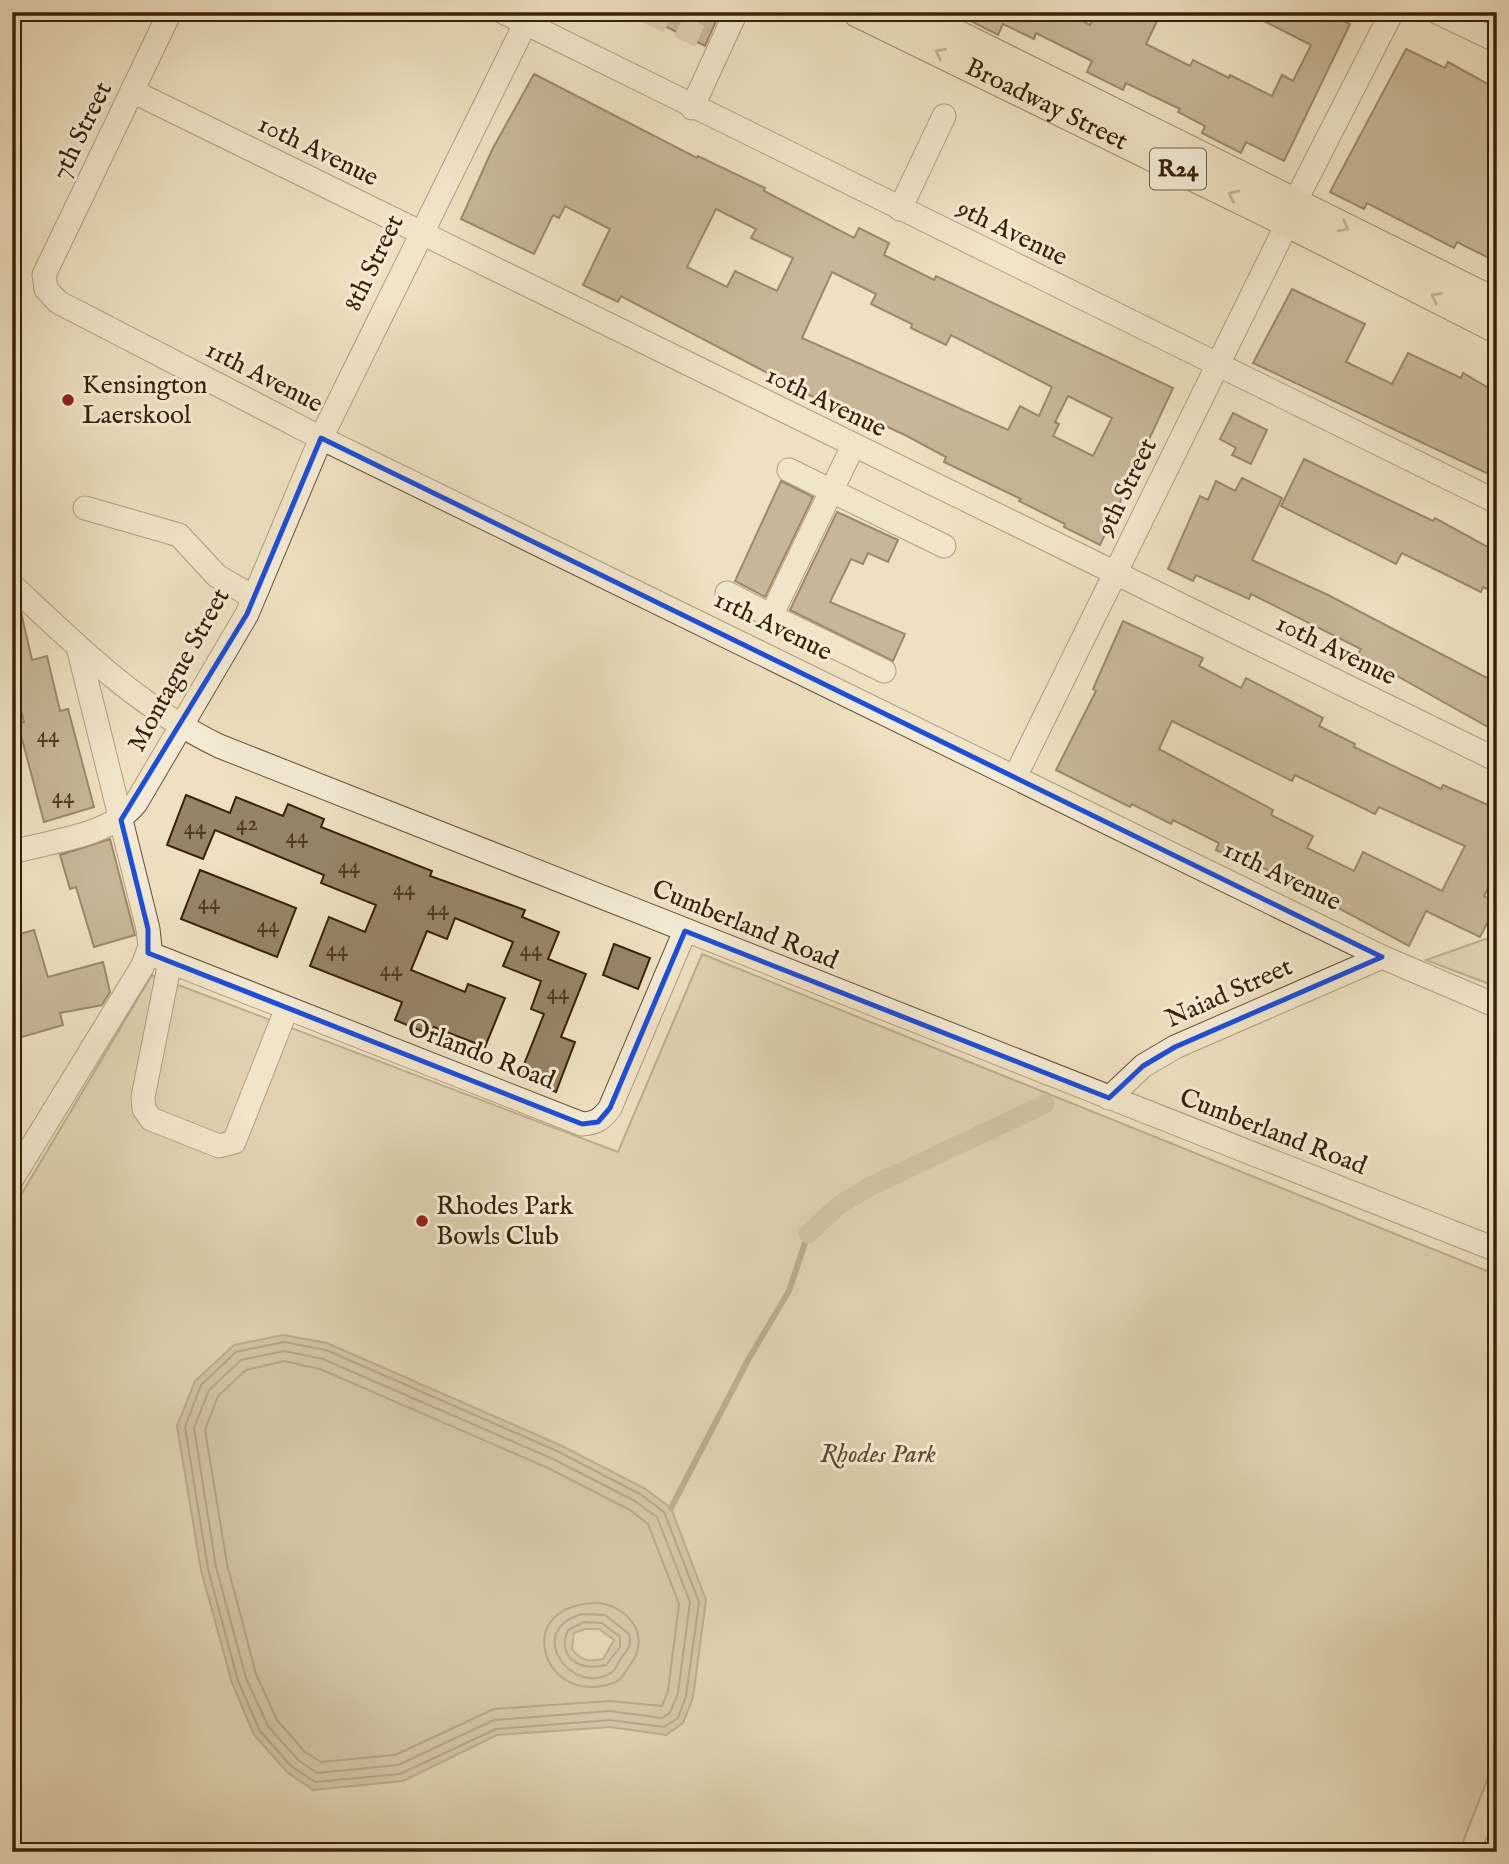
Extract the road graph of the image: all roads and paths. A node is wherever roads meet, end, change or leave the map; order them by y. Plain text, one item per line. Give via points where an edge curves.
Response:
1 (170, 12) edge
2 (503, 12) edge
3 (736, 12) edge
4 (858, 12) edge
5 (910, 12) edge
6 (1392, 12) edge
7 (1437, 12) edge
8 (528, 18) edge
9 (1497, 41) edge
10 (132, 91) junction
11 (692, 108) junction
12 (944, 116) dead end
13 (900, 209) junction
14 (1292, 212) junction
15 (420, 232) junction
16 (44, 275) joint
17 (1497, 304) edge
18 (1497, 328) edge
19 (1216, 365) junction
20 (321, 438) junction
21 (853, 446) junction
22 (789, 470) dead end
23 (831, 491) junction
24 (1497, 502) edge
25 (85, 508) dead end
26 (277, 542) joint
27 (944, 546) dead end
28 (1116, 574) junction
29 (12, 585) edge
30 (727, 593) dead end
31 (253, 597) junction
32 (771, 615) junction
33 (78, 647) junction
34 (884, 671) dead end
35 (182, 727) junction
36 (1497, 760) edge
37 (1016, 775) junction
38 (121, 820) junction
39 (12, 852) edge
40 (685, 931) junction
41 (148, 953) junction
42 (1382, 957) junction
43 (170, 962) junction
44 (1497, 1006) edge
45 (287, 1008) junction
46 (1109, 1098) junction
47 (13, 1176) edge
48 (1497, 1250) edge
49 (1497, 1844) edge
50 (1494, 1852) edge

1 - 10 street, 7th Street
2 - 8 street, 9th Avenue
3 - 11 street via 717,45
14 -> 4 main road, Broadway Street / R24
5 - 14 main road, Broadway Street / R24
6 - 14 street, 9th Street
7 - 9 street
8 - 11 street, 9th Avenue
8 - 15 street, 8th Street
10 - 15 street, 10th Avenue
10 - 16 street, 7th Street
11 - 13 street, 9th Avenue
12 - 13 street
13 - 19 street, 9th Avenue
14 -> 17 main road, Broadway Street / R24
18 -> 14 main road, Broadway Street / R24
14 - 19 street, 9th Street
15 - 20 street, 8th Street
15 - 21 street, 10th Avenue
16 - 20 street, 11th Avenue via 46,289 58,302
19 - 24 street, 9th Avenue
19 - 28 street, 9th Street
20 - 26 street, 8th Street
20 - 37 street, 11th Avenue
21 - 23 street
21 - 28 street, 10th Avenue
22 - 23 street
23 - 27 street
23 - 32 street
25 - 31 street via 179,535 217,576
26 - 31 street, Montague Street
28 - 36 street, 10th Avenue
28 - 37 street, 9th Street
29 - 33 street, Cumberland Road
30 - 32 street
31 - 35 street, Montague Street via 233,642
32 - 34 street
33 - 35 street, Cumberland Road via 141,701
33 - 38 street, Montague Street
35 - 38 street, Montague Street
35 - 40 street, Cumberland Road
37 - 42 street, 11th Avenue
38 - 39 street
38 - 41 street, Montague Street via 148,929
40 - 45 street, Orlando Road via 610,1108 598,1122 582,1124
40 - 46 street, Cumberland Road
41 - 43 street, Orlando Road
41 - 47 street
42 - 44 street, 11th Avenue
42 - 46 street, Naiad Street via 1175,1047 1143,1066
43 - 45 street, Orlando Road
43 - 45 street via 144,1109 151,1119 219,1146 234,1142
46 - 48 street, Cumberland Road
49 - 50 street

